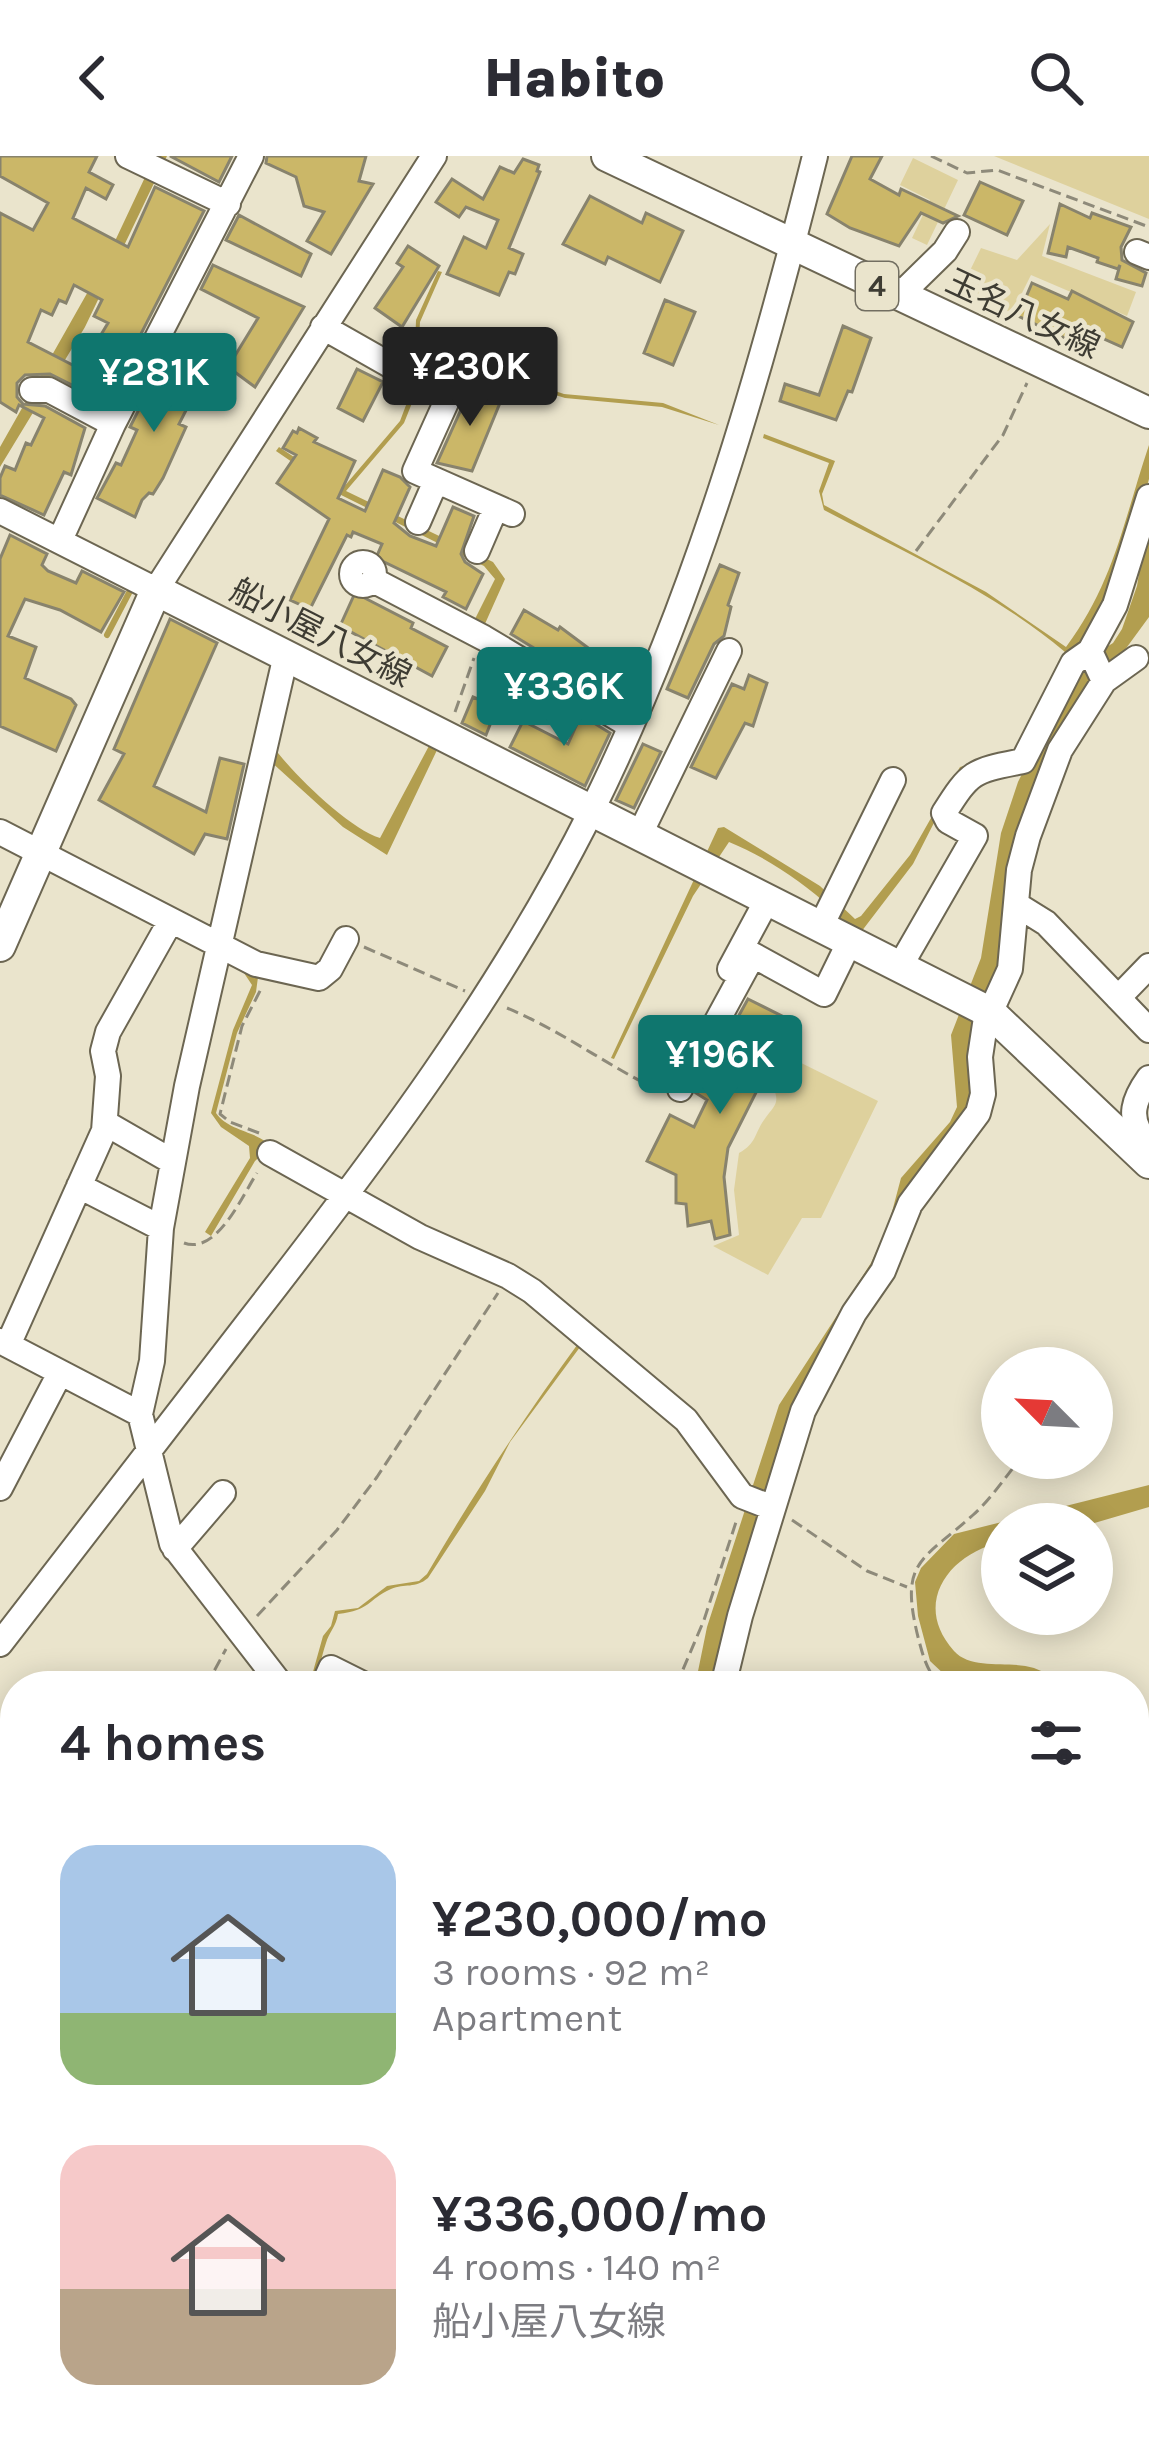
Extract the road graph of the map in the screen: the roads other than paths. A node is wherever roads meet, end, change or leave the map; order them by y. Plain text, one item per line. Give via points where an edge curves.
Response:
1 (128, 156) edge
2 (251, 156) edge
3 (434, 156) edge
4 (607, 156) edge
5 (815, 156) edge
6 (228, 204) junction
7 (957, 232) dead end
8 (792, 246) junction
9 (899, 296) junction
10 (323, 327) junction
11 (32, 390) dead end
12 (1149, 413) edge
13 (112, 424) junction
14 (436, 481) junction
15 (1149, 497) edge
16 (0, 512) edge
17 (418, 522) dead end
18 (60, 540) junction
19 (477, 551) dead end
20 (373, 580) dead end
21 (156, 590) junction
22 (729, 651) dead end
23 (1091, 653) junction
24 (286, 655) junction
25 (1136, 658) dead end
26 (1104, 680) junction
27 (629, 725) junction
28 (893, 780) dead end
29 (592, 809) junction
30 (0, 832) edge
31 (640, 834) junction
32 (41, 853) junction
33 (766, 902) junction
34 (1017, 905) junction
35 (827, 913) junction
36 (170, 922) junction
37 (346, 939) road end
38 (849, 943) junction
39 (218, 945) junction
40 (0, 946) edge
41 (1149, 966) edge
42 (898, 968) junction
43 (1118, 998) junction
44 (980, 1008) junction
45 (1149, 1030) edge
46 (1149, 1078) edge
47 (104, 1130) junction
48 (1144, 1146) edge
49 (270, 1153) road end
50 (173, 1162) junction
51 (79, 1186) junction
52 (348, 1195) junction
53 (161, 1230) junction
54 (4, 1343) edge
55 (59, 1375) junction
56 (140, 1414) junction
57 (151, 1448) junction
58 (0, 1488) edge
59 (223, 1493) dead end
60 (759, 1503) junction
61 (176, 1549) junction
62 (0, 1643) edge
63 (270, 1671) edge
64 (725, 1671) edge

1 - 6 street
2 - 6 street
3 - 10 street
4 - 8 main road, 玉名八女線 / 4
5 - 8 street
6 - 13 street
7 - 9 street
8 - 9 main road, 玉名八女線 / 4
8 - 27 street via 696,567
9 - 12 main road, 玉名八女線 / 4
10 - 14 street via 448,398 415,471
10 - 21 street
11 - 13 street via 49,390
13 - 18 street
14 - 17 street
14 - 19 street via 504,510
15 - 23 street
16 - 18 street
18 - 21 street
20 - 27 street
21 - 24 main road, 船小屋八女線
21 - 32 main road
22 - 31 street
23 - 26 street
23 - 42 street via 1072,663 1023,761 966,778 944,813 975,836
24 - 29 main road, 船小屋八女線
24 - 39 street
25 - 26 street
26 - 34 street via 1060,750 1028,836
27 - 29 street
28 - 35 street
29 - 31 main road, 船小屋八女線
29 - 52 street via 484,999
30 - 32 street
31 - 33 main road, 船小屋八女線
32 - 36 street
32 - 40 main road
33 - 35 main road, 船小屋八女線
33 - 38 street via 671,1091 753,955 824,994
34 - 43 street via 1046,923
34 - 44 street via 1010,969
35 - 38 main road, 船小屋八女線
36 - 39 street
36 - 47 street via 108,1032
37 - 39 street via 319,978
38 - 42 main road, 船小屋八女線
39 - 50 street
41 - 43 street
42 - 44 main road, 船小屋八女線
43 - 45 street
44 - 48 main road, 船小屋八女線
44 - 60 street via 978,1112 910,1204 884,1271 854,1313
46 - 48 street via 1133,1107
47 - 50 street via 107,1124
47 - 51 street
49 - 52 street
50 - 53 street
51 - 53 street
51 - 54 street
52 - 57 street
52 - 60 street via 532,1291 686,1420
53 - 56 street
54 - 55 street
55 - 56 street
55 - 58 street
56 - 57 street
57 - 61 street
57 - 62 street
59 - 61 street
60 - 64 street
61 - 63 street

